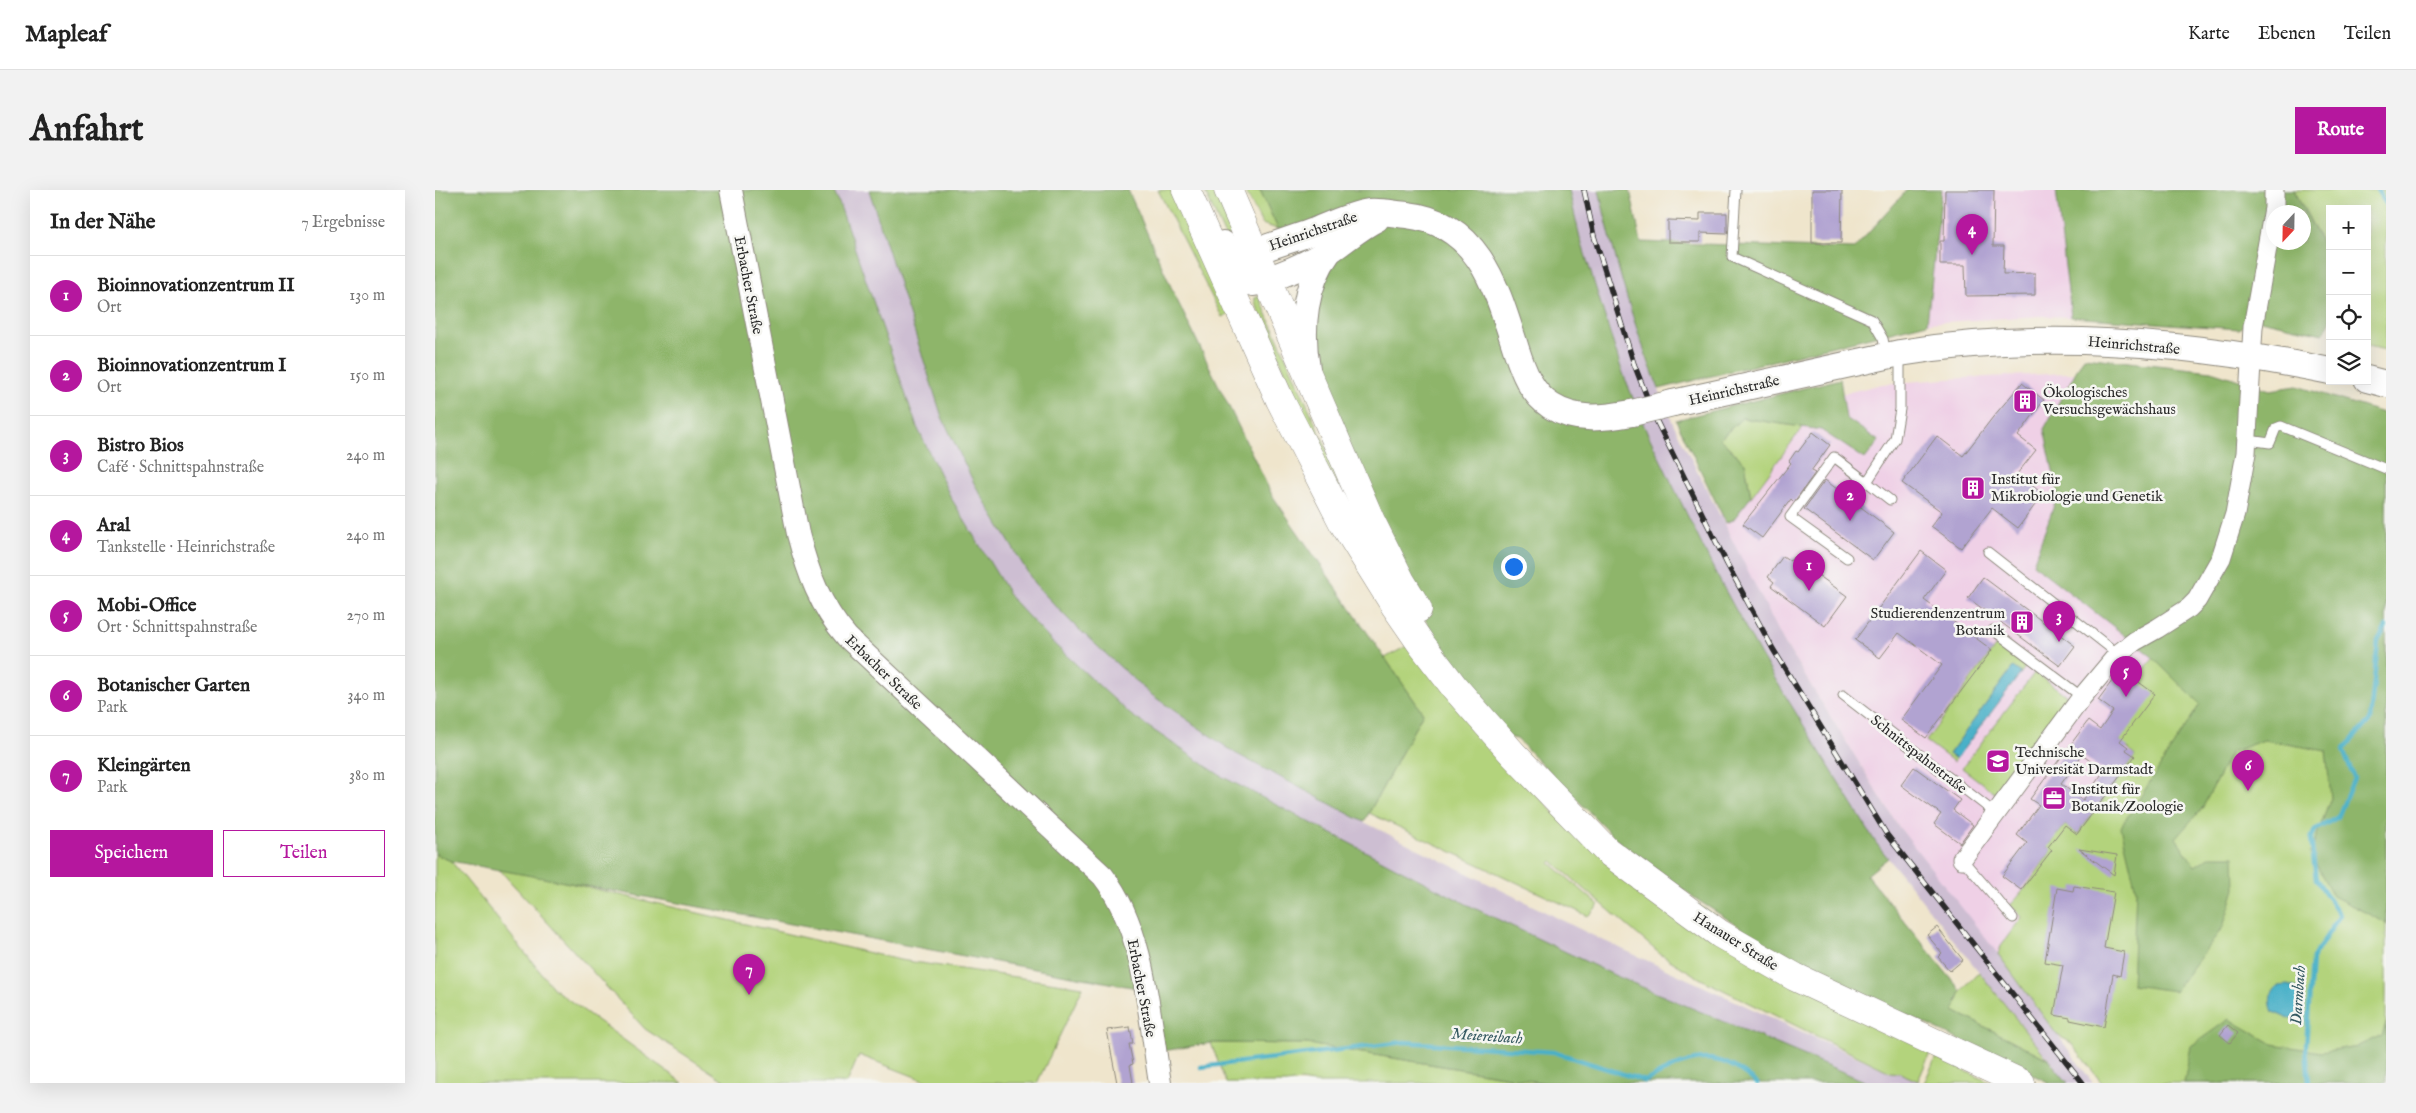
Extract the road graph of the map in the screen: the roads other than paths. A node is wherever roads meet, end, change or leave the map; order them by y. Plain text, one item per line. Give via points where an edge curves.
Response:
1 (731, 190) edge
2 (1186, 190) edge
3 (1198, 190) edge
4 (1228, 190) edge
5 (1736, 190) edge
6 (2274, 190) edge
7 (1396, 214) junction
8 (1330, 250) junction
9 (1238, 265) junction
10 (1266, 280) junction
11 (1894, 354) junction
12 (2250, 355) junction
13 (2326, 370) edge
14 (2371, 380) edge
15 (1311, 384) junction
16 (2386, 384) edge
17 (2248, 440) junction
18 (2386, 469) edge
19 (1867, 482) junction
20 (1890, 500) dead end
21 (1988, 552) dead end
22 (1847, 558) dead end
23 (1993, 630) dead end
24 (2118, 654) junction
25 (1843, 695) dead end
26 (2082, 697) junction
27 (1496, 734) junction
28 (1995, 813) junction
29 (1962, 859) joint
30 (2013, 918) dead end
31 (1160, 1083) edge
32 (2021, 1083) edge

1 - 31 street, Erbacher Straße via 798,534 820,601 847,637 1103,876 1114,891 1128,921 1138,955
2 - 9 main road
3 - 9 main road
4 - 9 main road
5 - 11 lane via 1732,257 1872,320
6 - 12 street via 2274,208
7 - 8 main road via 1374,220
7 - 9 main road, Heinrichstraße via 1370,212 1357,215
7 - 11 main road, Heinrichstraße, bridge via 1430,219 1453,232 1477,255 1493,279 1524,373 1542,400 1577,417 1632,413
8 - 10 main road
8 - 15 main road via 1313,276 1306,302 1306,365
9 - 10 main road
9 - 27 main road via 1280,400 1342,521 1422,645
10 - 15 main road
11 - 12 main road, Heinrichstraße via 1961,345 2060,340
11 - 19 lane via 1900,409 1895,439
12 - 13 main road, Heinrichstraße
12 - 17 street
14 - 16 main road
15 - 27 main road via 1401,581
17 - 18 lane via 2270,443 2276,428 2281,426
17 - 24 street via 2235,514 2221,558 2197,600
19 - 20 lane
19 - 22 lane via 1833,458 1790,517
21 - 24 lane
23 - 26 lane
24 - 26 street
25 - 28 lane, Schnittspahnstraße
26 - 28 street
27 - 32 main road, Hanauer Straße via 1607,851 1720,934 1795,977
28 - 29 street
29 - 30 lane

